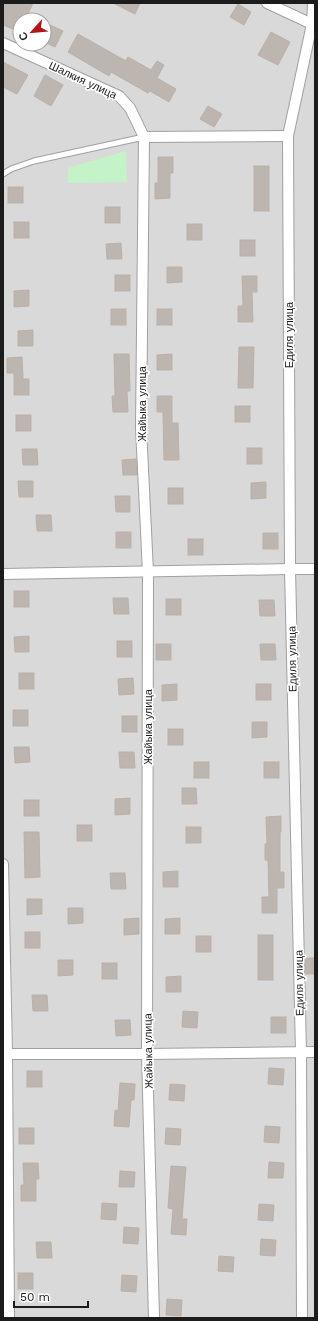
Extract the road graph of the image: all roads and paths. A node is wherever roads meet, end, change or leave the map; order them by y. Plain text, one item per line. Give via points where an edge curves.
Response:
1 (267, 3) edge
2 (314, 3) edge
3 (312, 24) junction
4 (3, 43) edge
5 (288, 136) junction
6 (144, 137) junction
7 (3, 174) edge
8 (290, 569) junction
9 (315, 569) edge
10 (148, 572) junction
11 (3, 574) edge
12 (3, 864) edge
13 (315, 1052) edge
14 (301, 1053) junction
15 (5, 1054) edge
16 (147, 1054) junction
17 (9, 1318) edge
18 (154, 1318) edge
19 (302, 1318) edge

1 - 3 street
2 - 3 street, Едиля улица
3 - 5 street, Едиля улица
4 - 6 street, Шалкия улица via 119,96 130,108
5 - 6 street
5 - 8 street, Едиля улица
6 - 7 lane via 34,161
6 - 10 street, Жайыка улица via 142,428
8 - 9 street
8 - 10 street
8 - 14 street, Едиля улица
10 - 11 street
10 - 16 street, Жайыка улица
12 - 15 street
13 - 14 street
14 - 16 street
14 - 19 street, Едиля улица
15 - 16 street
15 - 17 street
16 - 18 street, Жайыка улица

